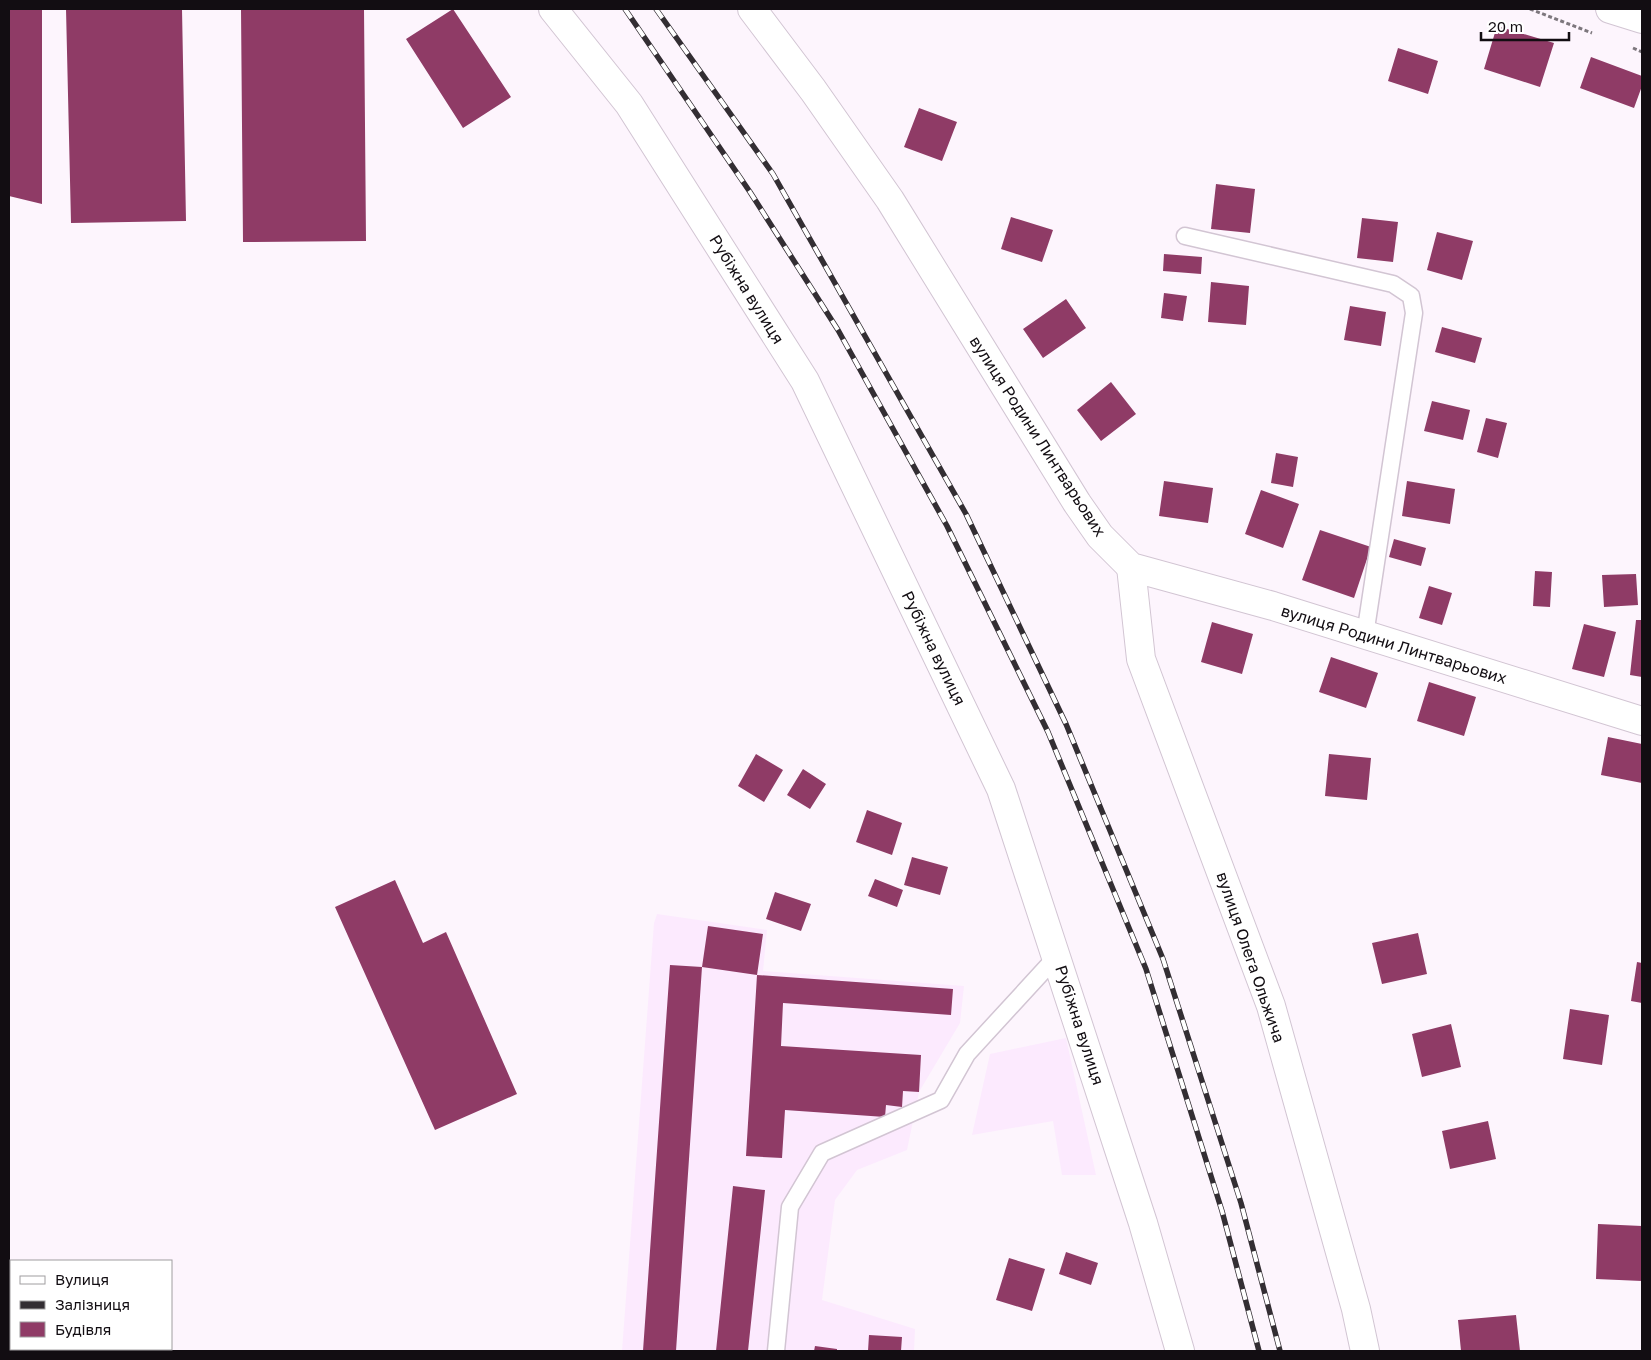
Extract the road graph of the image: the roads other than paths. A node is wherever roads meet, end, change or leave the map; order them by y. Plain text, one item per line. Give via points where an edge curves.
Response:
1 (553, 9) edge
2 (752, 9) edge
3 (1610, 9) edge
4 (1642, 19) edge
5 (1185, 236) dead end
6 (1131, 567) junction
7 (1364, 635) junction
8 (1642, 721) edge
9 (1057, 956) junction
10 (776, 1351) edge
11 (1180, 1351) edge
12 (1365, 1351) edge

1 - 9 street, Рубіжна вулиця via 629,104 805,382 1001,789
2 - 6 street, вулиця Родини Линтварьових via 890,200 1077,503 1100,536
3 - 4 street
5 - 7 lane via 1393,284 1411,296 1414,313
6 - 7 street, вулиця Родини Линтварьових
6 - 12 street, вулиця Олега Ольжича via 1141,659 1271,1006
7 - 8 street, вулиця Родини Линтварьових
9 - 10 lane via 967,1054 941,1100 822,1153 790,1207
9 - 11 street, Рубіжна вулиця via 1144,1223

